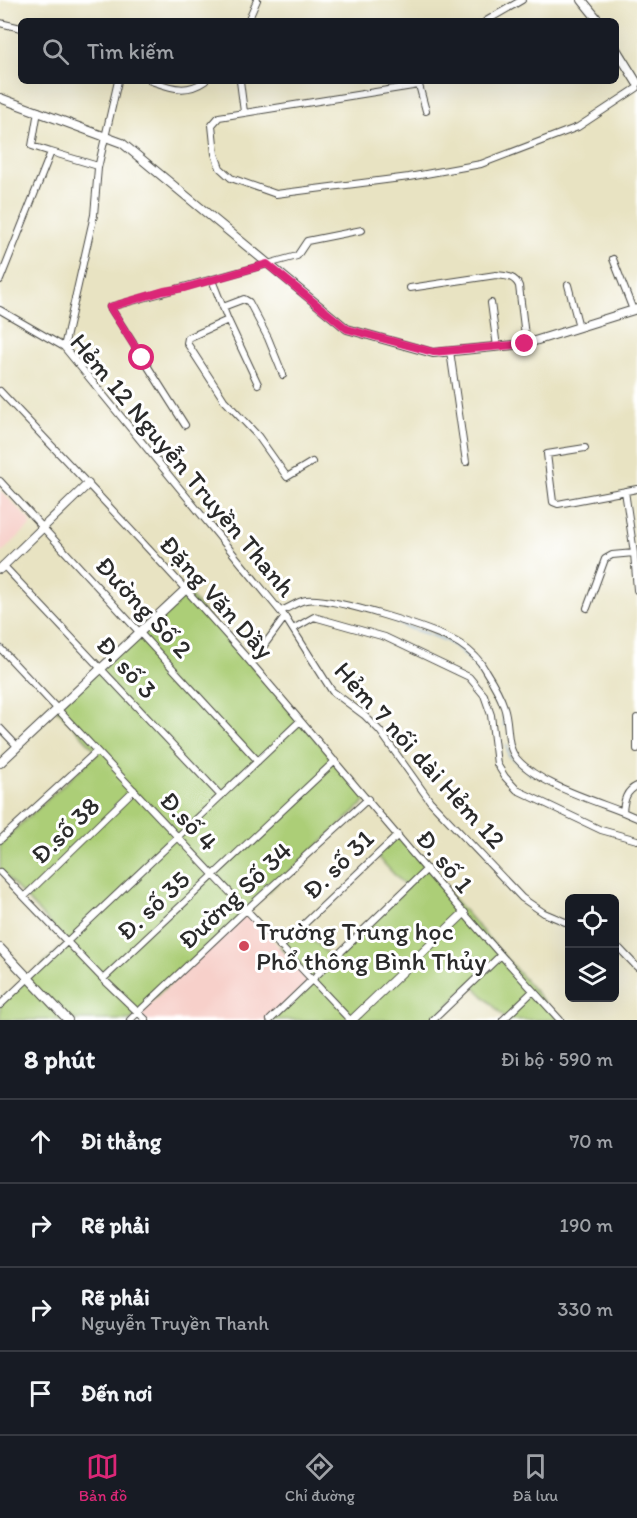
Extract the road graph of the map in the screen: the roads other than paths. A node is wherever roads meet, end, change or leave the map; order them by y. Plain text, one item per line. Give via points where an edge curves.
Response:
1 (257, 0) edge
2 (522, 0) edge
3 (582, 0) edge
4 (249, 18) edge
5 (491, 18) edge
6 (597, 18) edge
7 (0, 23) edge
8 (18, 27) edge
9 (619, 54) edge
10 (637, 83) edge
11 (117, 84) edge
12 (160, 84) edge
13 (200, 84) edge
14 (240, 84) edge
15 (414, 84) edge
16 (419, 84) edge
17 (637, 88) edge
18 (0, 98) edge
19 (38, 111) junction
20 (426, 111) dead end
21 (244, 112) junction
22 (105, 136) junction
23 (51, 152) junction
24 (98, 166) junction
25 (362, 230) dead end
26 (613, 259) dead end
27 (267, 264) junction
28 (0, 280) edge
29 (212, 280) junction
30 (568, 285) dead end
31 (410, 288) dead end
32 (491, 303) dead end
33 (224, 307) junction
34 (635, 309) edge
35 (0, 310) edge
36 (228, 320) junction
37 (579, 327) junction
38 (526, 344) junction
39 (64, 347) junction
40 (497, 347) junction
41 (450, 351) junction
42 (283, 375) dead end
43 (258, 384) dead end
44 (0, 391) edge
45 (185, 425) dead end
46 (585, 448) dead end
47 (312, 462) dead end
48 (466, 462) dead end
49 (0, 481) edge
50 (88, 484) junction
51 (637, 489) edge
52 (625, 491) junction
53 (44, 527) junction
54 (634, 554) junction
55 (2, 567) edge
56 (185, 590) junction
57 (637, 590) edge
58 (587, 608) dead end
59 (283, 614) junction
60 (293, 629) junction
61 (140, 631) junction
62 (0, 648) edge
63 (251, 663) junction
64 (100, 668) junction
65 (56, 708) junction
66 (637, 718) edge
67 (300, 721) junction
68 (0, 728) edge
69 (17, 746) junction
70 (637, 749) edge
71 (97, 751) junction
72 (258, 761) junction
73 (335, 761) junction
74 (0, 762) edge
75 (637, 786) edge
76 (134, 790) junction
77 (221, 796) junction
78 (368, 800) junction
79 (623, 812) junction
80 (637, 818) edge
81 (398, 835) junction
82 (177, 837) junction
83 (0, 840) edge
84 (637, 840) edge
85 (428, 869) junction
86 (0, 872) edge
87 (214, 875) junction
88 (24, 897) junction
89 (246, 910) junction
90 (464, 913) junction
91 (565, 922) edge
92 (67, 942) junction
93 (280, 947) junction
94 (0, 948) edge
95 (617, 948) edge
96 (501, 955) junction
97 (637, 967) edge
98 (27, 979) junction
99 (103, 979) junction
100 (312, 980) junction
101 (533, 991) junction
102 (0, 1005) edge
103 (139, 1012) junction
104 (68, 1020) edge
105 (130, 1020) edge
106 (146, 1020) edge
107 (270, 1020) edge
108 (351, 1020) edge
109 (433, 1020) edge
110 (503, 1020) edge
111 (560, 1020) edge

1 - 4 street
2 - 5 street
3 - 6 street
7 - 8 street
9 - 10 street
11 - 22 street
12 - 13 street via 175,89 191,89
14 - 21 street
15 - 21 street
16 - 20 street
17 - 21 street via 578,127 481,164 276,194 231,178 217,163 213,122
18 - 19 street
19 - 22 street
19 - 23 street via 32,146
22 - 24 street
22 - 27 street via 122,143
23 - 24 street
23 - 28 street
24 - 39 street via 94,215
25 - 27 street via 307,241 297,256
26 - 34 street
27 - 29 street
27 - 41 street via 347,329 433,352
29 - 33 street
29 - 45 street via 110,307
30 - 37 street
31 - 38 street via 507,276 519,286
32 - 40 street
33 - 36 street
33 - 42 street via 244,299 249,302
34 - 37 street
35 - 39 street, Hẻm 12 Nguyễn Truyền Thanh
36 - 43 street
36 - 47 street via 188,338 187,343 224,400 258,436 287,477
37 - 38 street
38 - 40 street
39 - 59 street, Hẻm 12 Nguyễn Truyền Thanh
40 - 41 street
41 - 48 street
44 - 50 street, Đặng Văn Dầy
46 - 52 street via 547,454 553,502
49 - 53 street, Đường Số 2
50 - 53 street
50 - 56 street, Đặng Văn Dầy
51 - 52 street
52 - 54 street
53 - 55 street
53 - 61 street, Đường Số 2
54 - 57 street
54 - 58 street via 605,559
55 - 64 street, Đ. số 3
56 - 61 street
56 - 63 street, Đặng Văn Dầy
59 - 60 street, Hẻm 7 nối dài Hẻm 12
59 - 63 street, Hẻm 12 Nguyễn Truyền Thanh
59 - 79 street via 307,600 336,604 385,615 459,644 484,667 504,707 512,752 518,760 541,777
60 - 84 street via 314,617 355,628 403,644 469,677 484,695 491,715 497,764 516,790 601,830
60 - 91 street, Hẻm 7 nối dài Hẻm 12 via 332,691 380,731 430,801 522,898
61 - 64 street
61 - 72 street, Đường Số 2
62 - 65 street, Đ.số 4
63 - 67 street, Đặng Văn Dầy
64 - 65 street
64 - 77 street, Đ. số 3
65 - 69 street
65 - 71 street, Đ.số 4
66 - 70 street
67 - 72 street
67 - 73 street, Đặng Văn Dầy
68 - 69 street
69 - 74 street
71 - 76 street, Đ.số 4
71 - 83 street
72 - 77 street
73 - 78 street, Đặng Văn Dầy
73 - 87 street, Đ. số 35
75 - 79 street via 628,791
76 - 82 street, Đ.số 4
76 - 88 street, Đ.số 38
77 - 82 street
78 - 81 street, Đặng Văn Dầy
78 - 89 street, Đường Số 34
79 - 80 street
81 - 85 street, Đ. số 1
81 - 93 street, Đ. số 31
82 - 87 street, Đ.số 4
82 - 92 street
85 - 90 street, Đ. số 1
85 - 100 street
86 - 88 street
87 - 89 street, Đ.số 4
87 - 99 street, Đ. số 35
88 - 92 street
89 - 93 street, Đ.số 4
89 - 103 street, Đường Số 34
90 - 96 street, Đ. số 1
90 - 108 street
92 - 98 street
92 - 99 street
93 - 100 street, Đ.số 4
94 - 98 street
95 - 97 street
96 - 101 street, Đ. số 1
96 - 109 street
98 - 102 street
98 - 104 street
99 - 103 street
100 - 107 street
100 - 108 street, Đ.số 4
101 - 110 street
101 - 111 street, Đ. số 1
103 - 105 street, Đường Số 34
103 - 106 street

